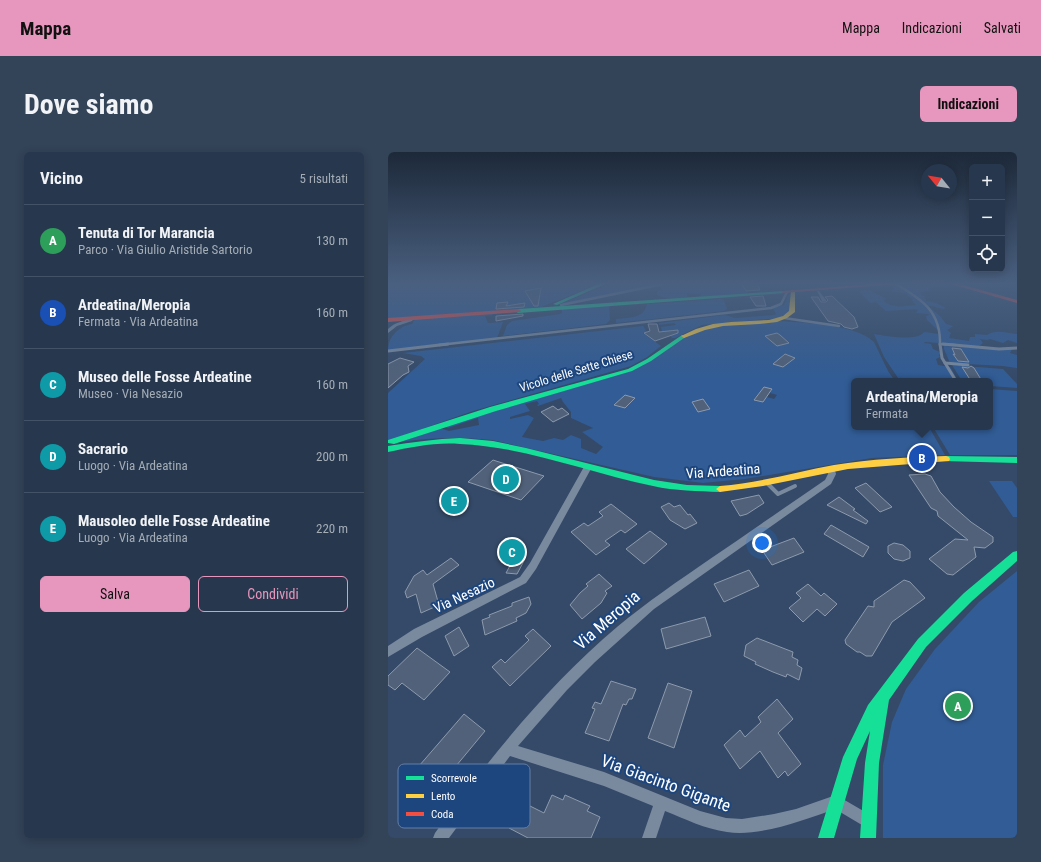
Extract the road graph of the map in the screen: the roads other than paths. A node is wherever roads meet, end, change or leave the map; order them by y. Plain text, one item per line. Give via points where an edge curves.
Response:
1 (466, 314) edge
2 (709, 314) edge
3 (791, 314) edge
4 (932, 314) edge
5 (412, 318) junction
6 (784, 318) junction
7 (388, 320) edge
8 (839, 326) dead end
9 (388, 332) edge
10 (940, 344) junction
11 (1017, 348) edge
12 (388, 351) edge
13 (945, 363) junction
14 (968, 365) dead end
15 (954, 378) edge
16 (388, 443) edge
17 (388, 449) edge
18 (1017, 460) edge
19 (588, 467) junction
20 (831, 469) junction
21 (765, 482) junction
22 (795, 486) dead end
23 (1017, 556) edge
24 (388, 652) edge
25 (882, 699) junction
26 (508, 749) junction
27 (497, 764) edge
28 (836, 802) junction
29 (661, 803) junction
30 (870, 823) junction
31 (448, 828) edge
32 (440, 838) edge
33 (649, 838) edge
34 (826, 838) edge
35 (868, 838) edge

1 - 5 main road
2 - 12 lane
3 - 6 main road
4 - 10 lane via 940,329
5 - 7 main road
5 - 9 street via 392,327
6 - 8 lane
6 - 16 main road, Vicolo delle Sette Chiese via 706,327 677,340 643,363 627,370 493,408
10 - 11 lane via 999,350
10 - 13 lane
13 - 14 lane
13 - 15 lane
17 - 19 main road, Via Ardeatina via 428,442 478,443 522,450
18 - 20 main road, Via Ardeatina via 911,460
19 - 21 main road, Via Ardeatina via 687,489
19 - 24 street, Via Nesazio via 523,580 418,633
20 - 21 main road, Via Ardeatina
20 - 26 street, Via Meropia via 832,474 828,482 669,592 629,623 567,680
21 - 22 lane via 778,494
23 - 25 main road via 968,597 927,638 910,657
25 - 28 main road via 873,710 857,742
25 - 30 main road via 872,763
26 - 27 street, Via Meropia
26 - 29 street, Via Giacinto Gigante via 604,779
28 - 29 street, Via Giacinto Gigante via 796,816 742,826 710,821
28 - 30 street
28 - 34 main road
29 - 33 street
30 - 35 main road
31 - 32 street, Via Meropia

